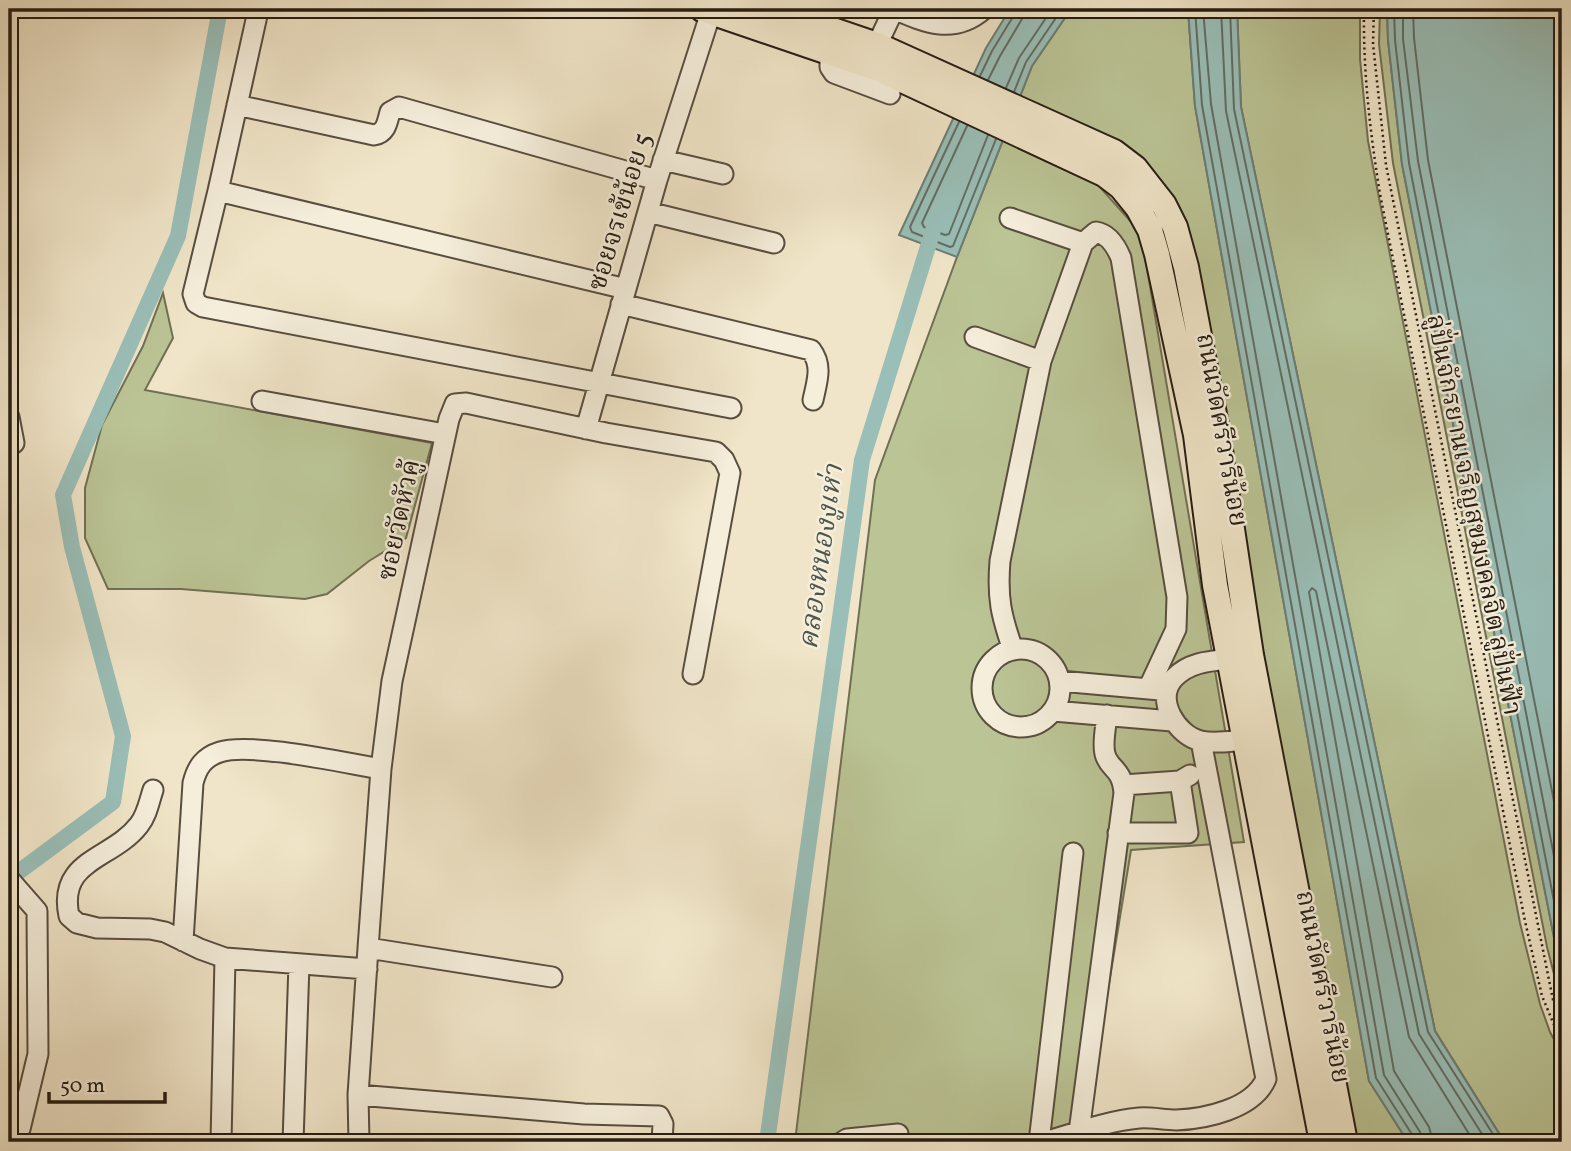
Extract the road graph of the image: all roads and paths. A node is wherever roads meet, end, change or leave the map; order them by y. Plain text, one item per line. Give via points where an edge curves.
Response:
1 (771, 9) edge
2 (894, 9) edge
3 (984, 9) edge
4 (1364, 9) edge
5 (1374, 9) edge
6 (708, 10) edge
7 (258, 11) dead end
8 (830, 51) junction
9 (882, 55) junction
10 (890, 94) dead end
11 (237, 106) junction
12 (1079, 148) junction
13 (663, 160) junction
14 (723, 174) dead end
15 (657, 180) junction
16 (218, 191) junction
17 (648, 212) junction
18 (1010, 218) dead end
19 (774, 243) dead end
20 (1083, 243) junction
21 (623, 296) junction
22 (975, 337) dead end
23 (1041, 361) junction
24 (599, 383) junction
25 (813, 400) dead end
26 (262, 401) dead end
27 (731, 408) dead end
28 (9, 417) edge
29 (586, 429) junction
30 (445, 434) junction
31 (14, 443) dead end
32 (1013, 650) junction
33 (1230, 659) junction
34 (693, 674) dead end
35 (1059, 681) junction
36 (1158, 690) junction
37 (1053, 711) junction
38 (1107, 715) junction
39 (1172, 721) junction
40 (1245, 740) junction
41 (1201, 741) junction
42 (1206, 766) junction
43 (381, 769) junction
44 (1180, 781) junction
45 (1123, 785) junction
46 (153, 790) dead end
47 (1118, 833) junction
48 (1073, 853) dead end
49 (15, 884) edge
50 (183, 941) junction
51 (369, 948) junction
52 (225, 958) junction
53 (299, 964) junction
54 (367, 969) junction
55 (552, 976) dead end
56 (1562, 1025) edge
57 (1562, 1044) edge
58 (358, 1095) junction
59 (20, 1129) dead end
60 (1079, 1132) junction
61 (221, 1142) edge
62 (293, 1142) edge
63 (359, 1142) edge
64 (662, 1142) edge
65 (842, 1142) edge
66 (898, 1142) edge
67 (1039, 1142) edge
68 (1045, 1142) edge
69 (1322, 1142) edge
70 (1345, 1142) edge

1 - 9 main road, ถนนวัดศรีวารีน้อย
2 - 3 street via 942,26
2 - 9 street
4 - 57 path via 1363,59 1380,194 1525,921 1542,996
5 - 56 path, ลู่ปั่นจักรยานเจริญสุขมงคลจิต ลู่ปั่นฟ้า via 1385,165 1553,1000
6 - 8 main road, ถนนวัดศรีวารีน้อย
6 - 13 street, ซอยจรเข้น้อย 5
7 - 11 street
8 - 9 main road, ถนนวัดศรีวารีน้อย
8 - 10 street via 834,73
9 - 12 main road, ถนนวัดศรีวารีน้อย
11 - 15 street via 374,135 381,134 390,112 399,107
11 - 16 street
12 - 33 main road, ถนนวัดศรีวารีน้อย via 1138,208 1153,242 1196,435 1215,585
12 - 70 main road, ถนนวัดศรีวารีน้อย via 1114,152 1135,168 1175,226 1186,267 1217,430 1251,655
13 - 14 street
13 - 15 street, ซอยจรเข้น้อย 5
15 - 17 street, ซอยจรเข้น้อย 5
16 - 21 street
16 - 24 street via 193,294 203,307
17 - 19 street
17 - 21 street, ซอยจรเข้น้อย 5
18 - 20 street
20 - 23 street
20 - 36 street via 1096,232 1102,233 1121,258 1177,597 1176,629
21 - 24 street, ซอยจรเข้น้อย 5
21 - 25 street via 811,351 819,368
22 - 23 street
23 - 32 street via 997,588
24 - 27 street
24 - 29 street, ซอยจรเข้น้อย 5
26 - 30 street
28 - 31 street
29 - 30 street, ซอยวัดหัวคู้ via 466,403 455,404
29 - 34 street, ซอยวัดหัวคู้ via 716,452 728,466
30 - 43 street, ซอยวัดหัวคู้ via 392,681
32 - 35 street via 1043,656
32 - 37 street via 997,657 986,670 984,703 993,717 1025,727 1041,722
33 - 36 street via 1187,668
33 - 40 main road, ถนนวัดศรีวารีน้อย
35 - 36 street
35 - 37 street
36 - 39 street
37 - 38 street
38 - 39 street
38 - 45 street via 1104,752
39 - 41 street
40 - 41 street
40 - 69 main road, ถนนวัดศรีวารีน้อย
41 - 42 street
42 - 44 street
42 - 60 street via 1266,1079 1253,1097 1203,1117 1140,1118
43 - 50 street via 248,748 221,751 197,767
43 - 51 street, ซอยวัดหัวคู้
44 - 45 street
44 - 47 street via 1188,833
45 - 47 street
46 - 50 street via 140,824 72,878 67,907 78,923 97,929 150,929
47 - 60 street
48 - 67 street
49 - 59 street via 37,911 39,1045
50 - 52 street
51 - 54 street, ซอยวัดหัวคู้
51 - 55 street
52 - 53 street
52 - 61 street
53 - 54 street
53 - 62 street
54 - 58 street, ซอยวัดหัวคู้
58 - 63 street, ซอยวัดหัวคู้
58 - 64 street via 583,1114 653,1115 662,1120
60 - 68 street
65 - 66 street via 898,1134

